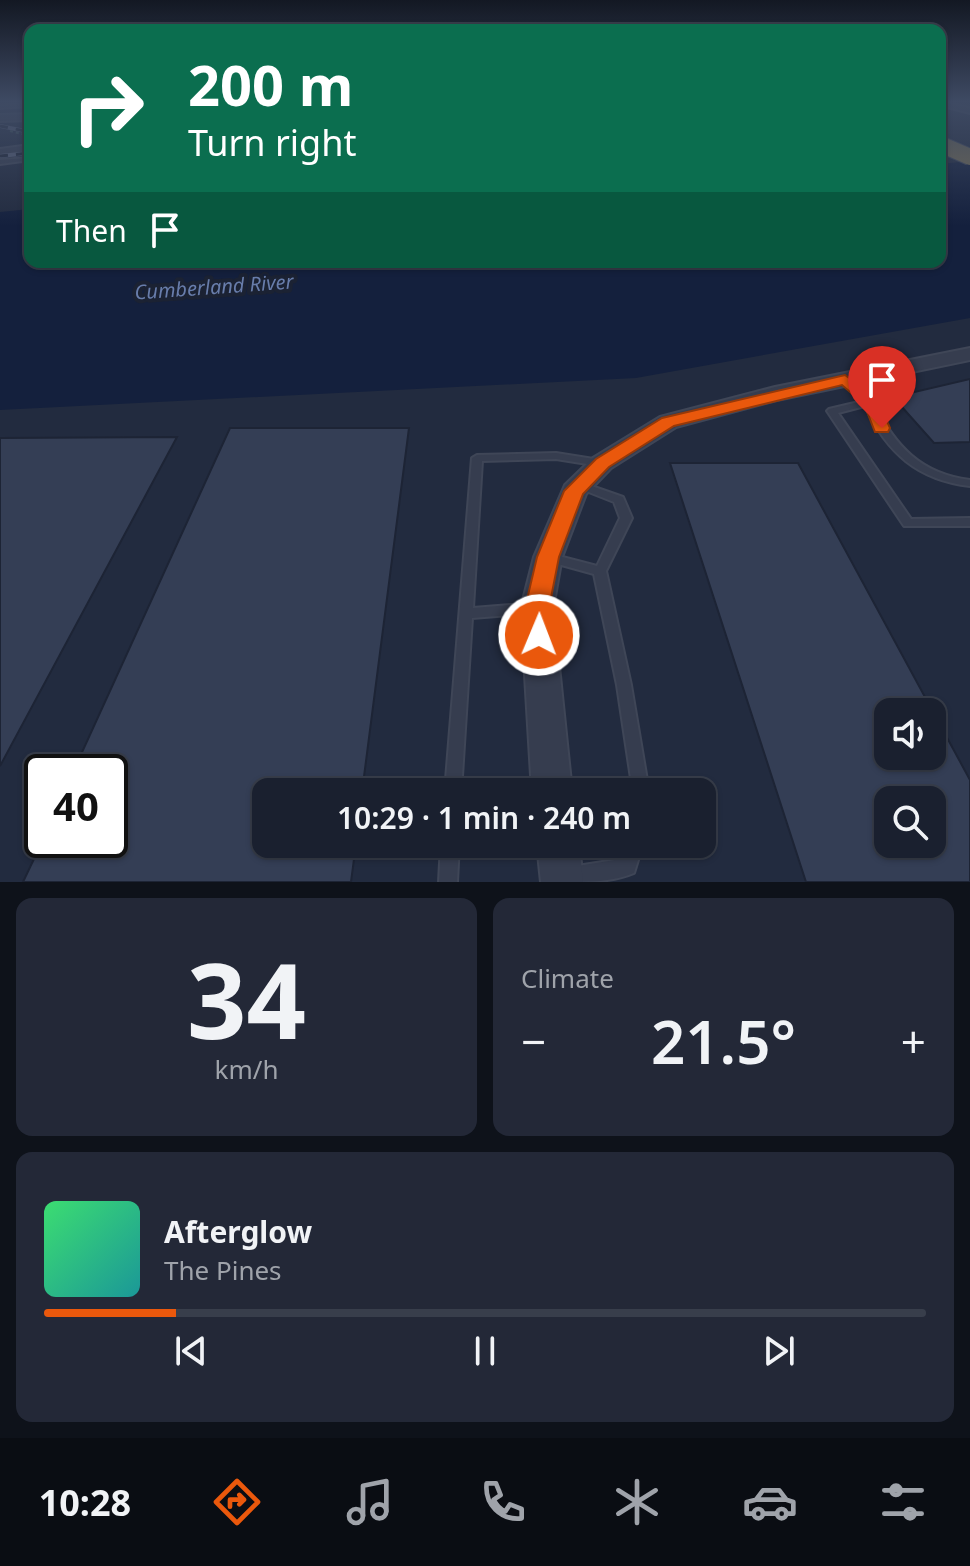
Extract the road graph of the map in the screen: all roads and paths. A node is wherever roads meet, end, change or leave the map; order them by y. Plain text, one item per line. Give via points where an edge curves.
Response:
1 (946, 147) edge
2 (24, 149) edge
3 (0, 152) edge
4 (970, 157) edge
5 (24, 160) edge
6 (0, 162) edge
7 (970, 354) edge
8 (845, 379) junction
9 (871, 402) junction
10 (602, 463) junction
11 (970, 483) edge
12 (580, 485) junction
13 (970, 522) edge
14 (548, 557) junction
15 (600, 571) junction
16 (537, 608) junction
17 (465, 614) junction
18 (454, 778) edge
19 (551, 778) edge
20 (639, 778) edge
21 (449, 858) edge
22 (630, 858) edge
23 (560, 868) edge
24 (448, 882) edge

1 - 4 highway, bridge
2 - 3 street
5 - 6 lane
7 - 8 street
8 - 9 lane
8 - 10 street via 668,422
9 - 11 lane via 882,428 912,465
9 - 13 lane via 832,411 908,523
10 - 12 street
10 - 17 lane via 556,456 477,458
12 - 14 street
12 - 15 lane via 619,500 626,518
14 - 15 lane
14 - 16 street
15 - 20 lane
16 - 17 lane
16 - 19 street
17 - 18 lane
21 - 24 lane
22 - 23 lane via 628,867

